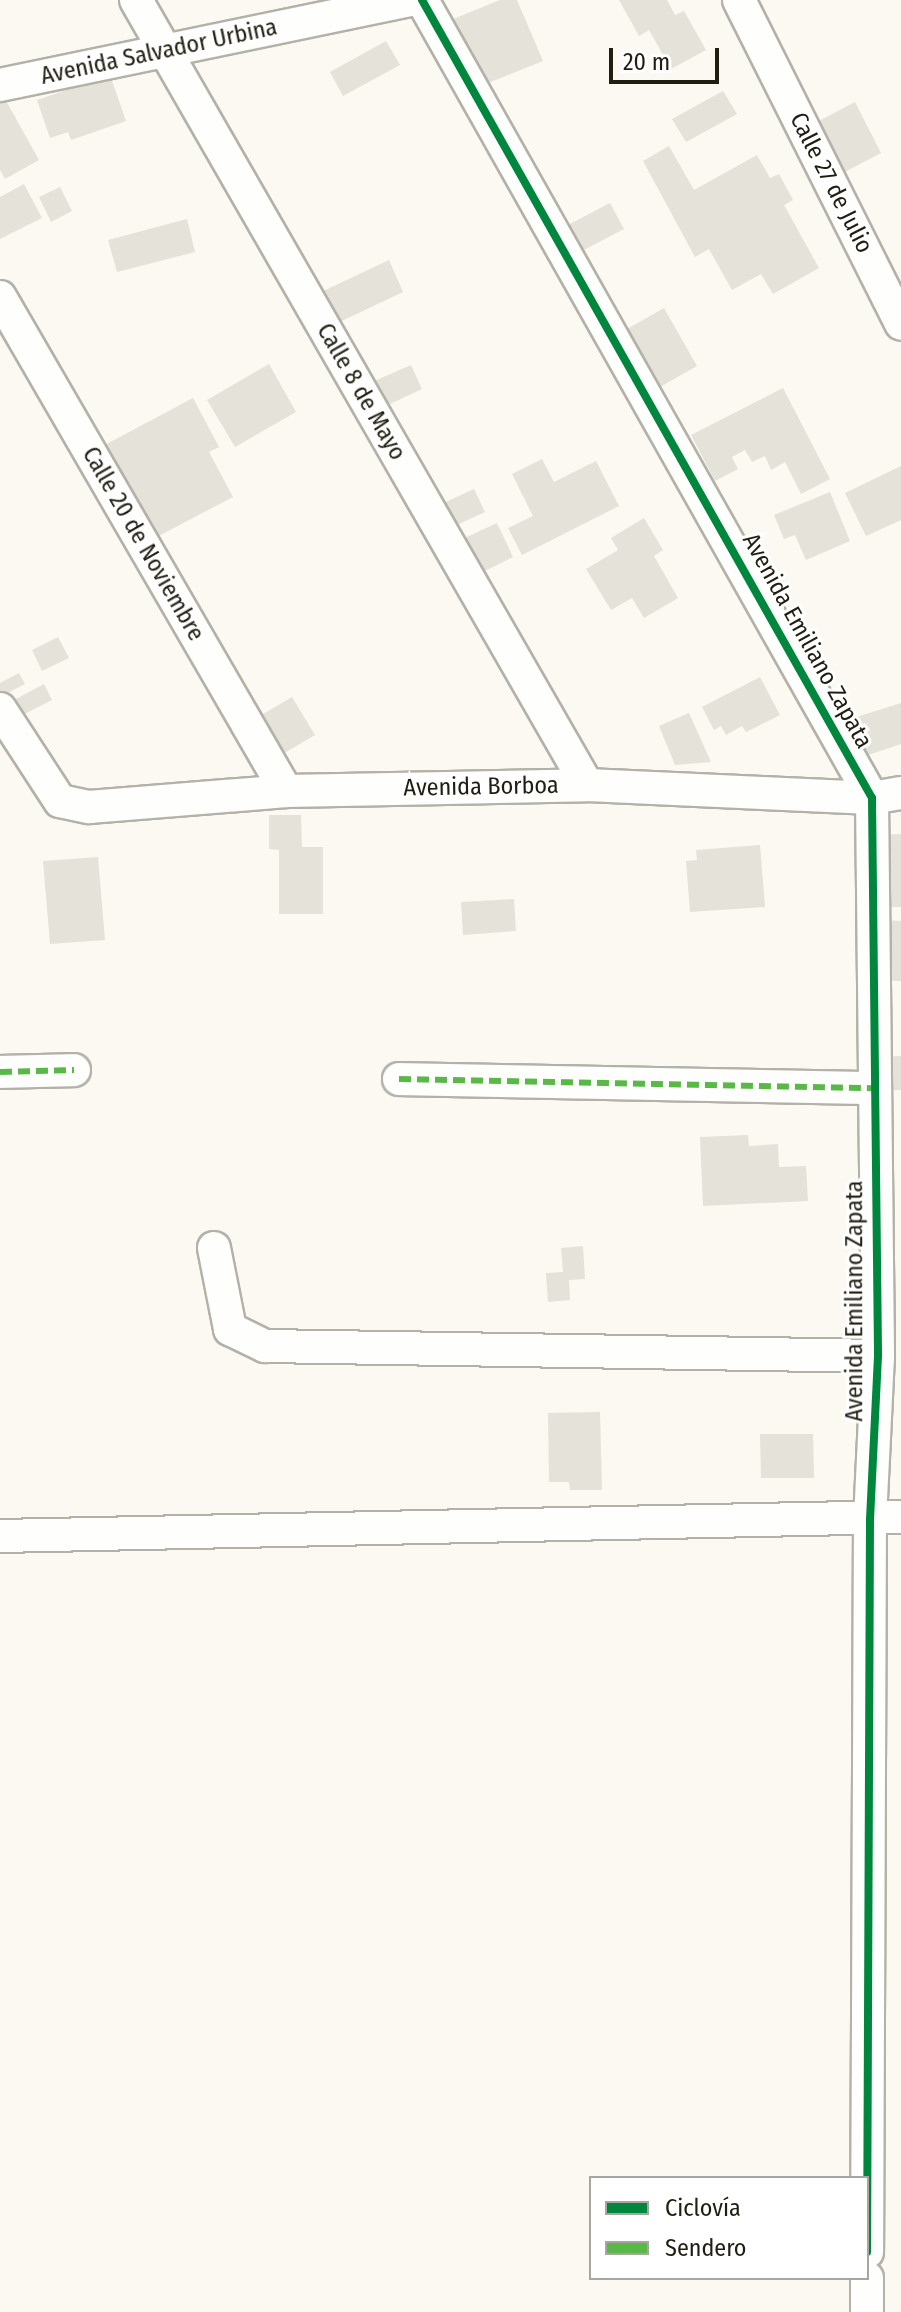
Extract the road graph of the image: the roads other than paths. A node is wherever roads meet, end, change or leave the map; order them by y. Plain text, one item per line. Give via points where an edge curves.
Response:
1 (136, 0) edge
2 (412, 0) edge
3 (422, 0) edge
4 (739, 0) edge
5 (161, 50) junction
6 (0, 85) edge
7 (0, 297) edge
8 (901, 324) edge
9 (0, 709) edge
10 (587, 785) junction
11 (286, 791) junction
12 (887, 796) edge
13 (74, 1070) dead end
14 (0, 1072) edge
15 (399, 1079) dead end
16 (875, 1088) junction
17 (214, 1248) dead end
18 (878, 1356) junction
19 (886, 1518) edge
20 (0, 1536) edge
21 (869, 2176) edge
22 (867, 2280) edge
23 (867, 2312) edge

1 - 5 street, Calle 8 de Mayo
2 - 5 street, Avenida Salvador Urbina
3 - 12 street, Avenida Emiliano Zapata
4 - 8 street, Calle 27 de Julio
5 - 6 street, Avenida Salvador Urbina
5 - 10 street, Calle 8 de Mayo
7 - 11 street, Calle 20 de Noviembre
9 - 11 street, Avenida Borboa via 60,801 89,807
10 - 11 street, Avenida Borboa
10 - 12 street, Avenida Borboa
12 - 16 street, Avenida Emiliano Zapata
13 - 14 street
15 - 16 street
16 - 18 street, Avenida Emiliano Zapata
17 - 18 street via 230,1329 265,1346
18 - 19 street, Avenida Emiliano Zapata
19 - 20 street
19 - 21 street, Avenida Emiliano Zapata
22 - 23 street

